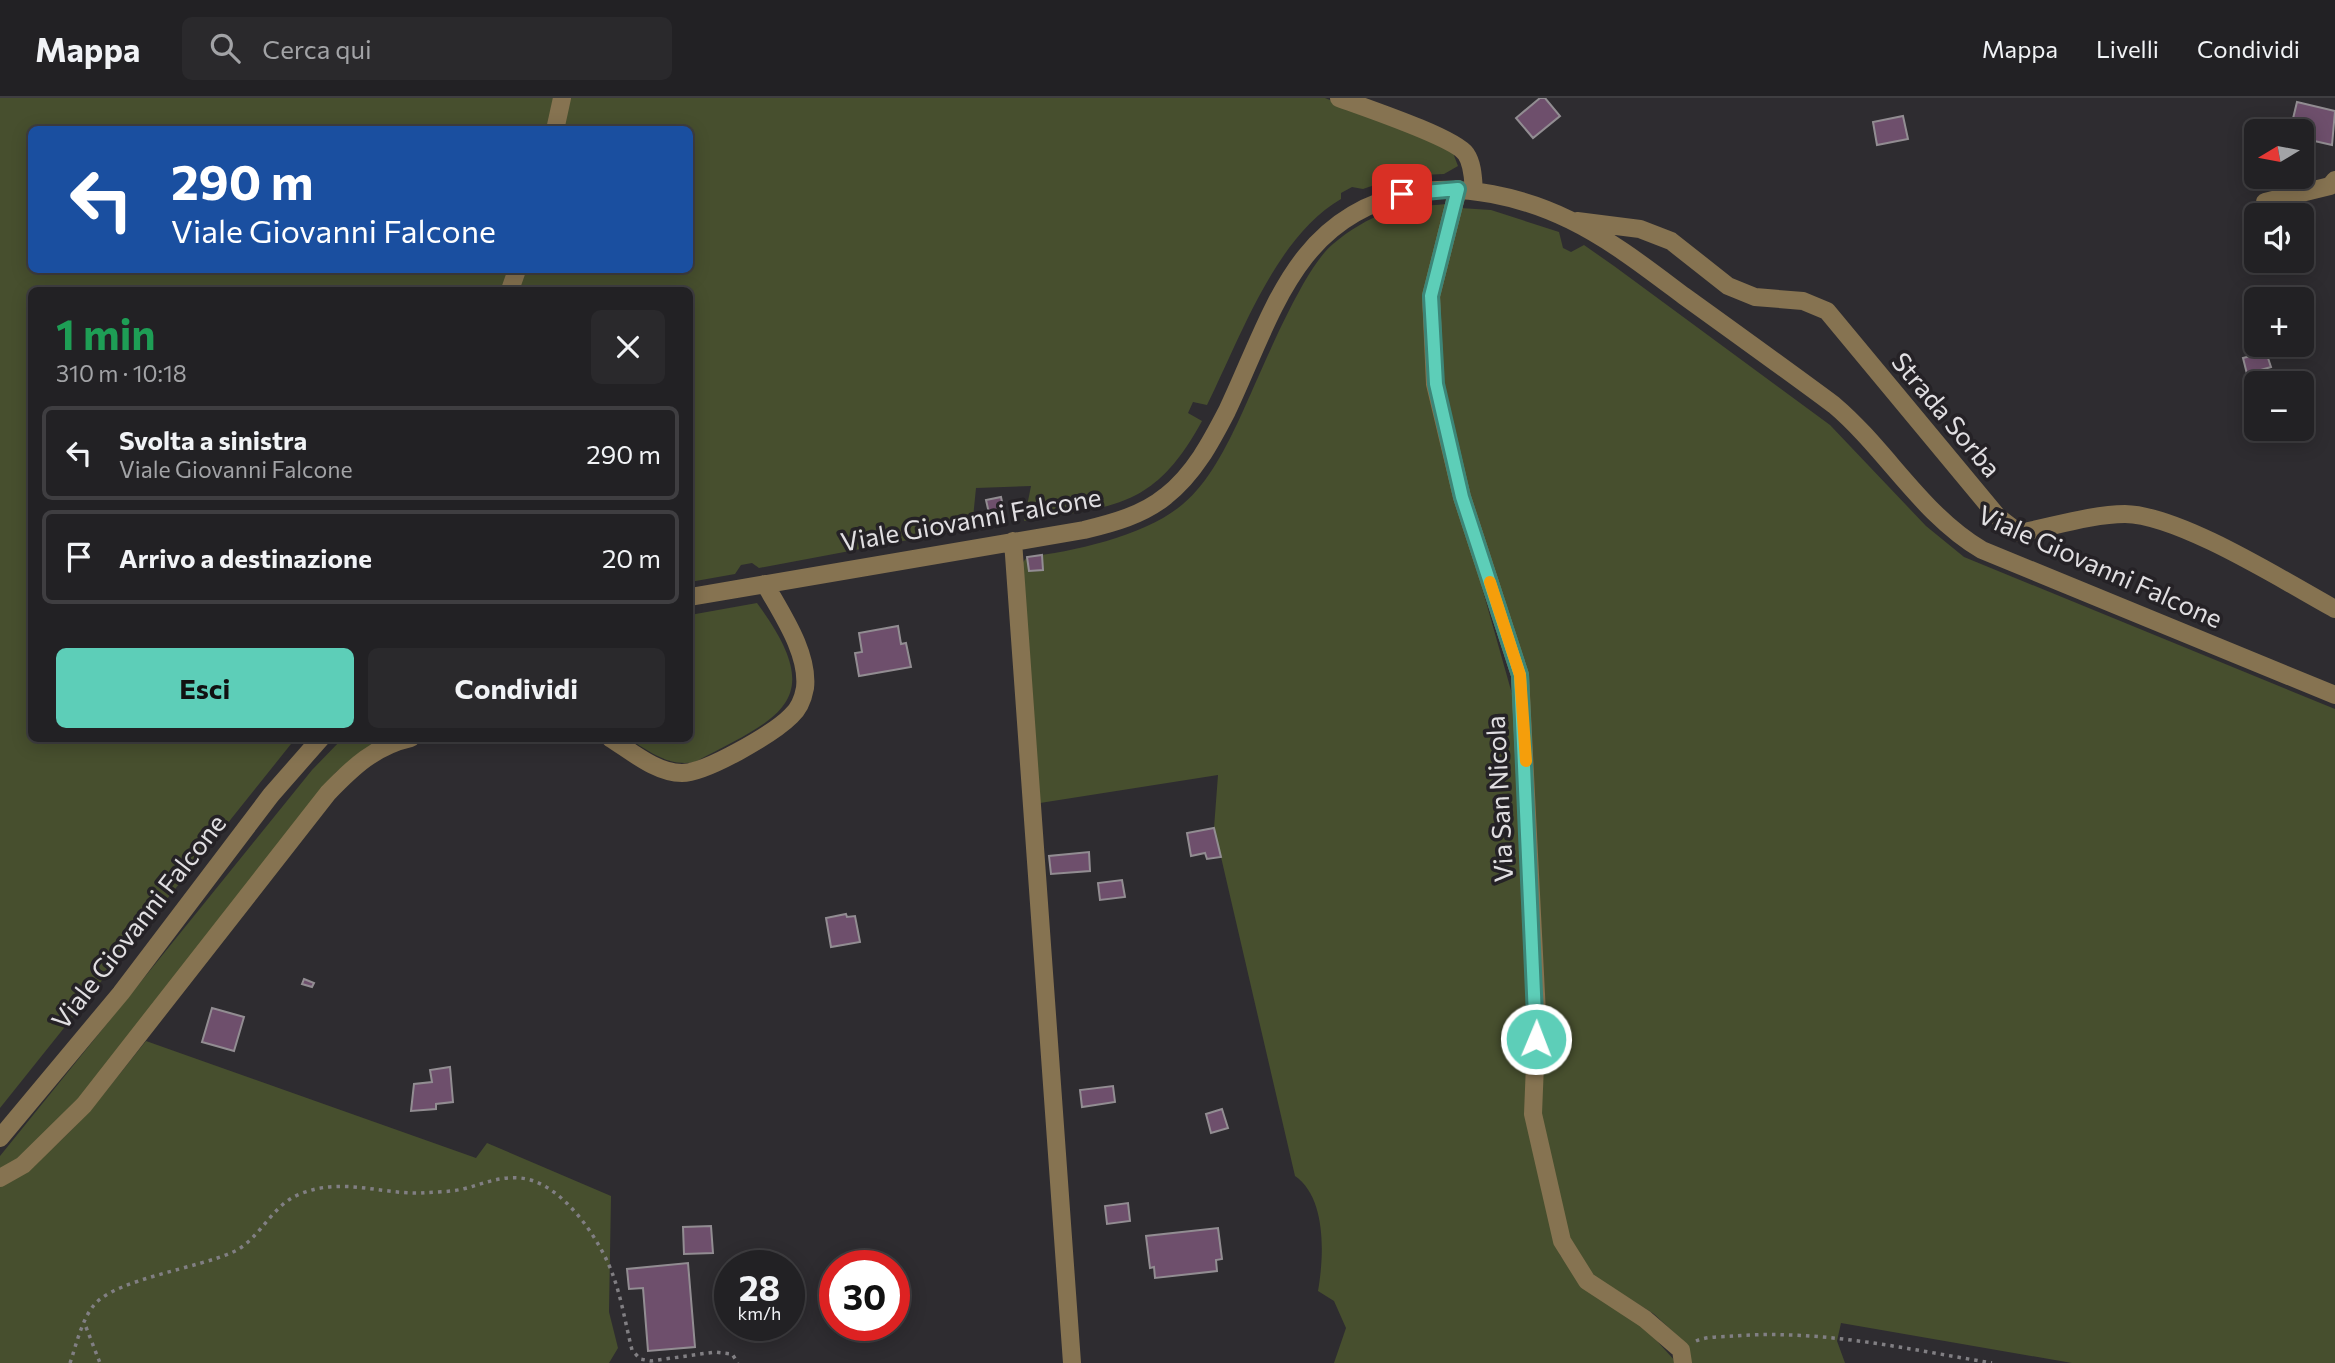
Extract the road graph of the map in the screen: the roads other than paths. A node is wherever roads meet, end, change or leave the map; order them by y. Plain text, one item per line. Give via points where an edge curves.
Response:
1 (562, 98) edge
2 (1339, 98) edge
3 (556, 126) edge
4 (2335, 180) edge
5 (1466, 190) junction
6 (2265, 202) dead end
7 (1570, 220) junction
8 (1013, 541) junction
9 (765, 584) junction
10 (693, 596) edge
11 (2335, 608) edge
12 (2335, 695) edge
13 (317, 742) edge
14 (399, 742) edge
15 (616, 742) edge
16 (0, 1138) edge
17 (0, 1178) edge
18 (1682, 1356) edge
19 (1072, 1363) edge

1 - 3 street
2 - 5 street via 1444,139 1465,152 1472,170
4 - 6 street via 2330,186
5 - 7 street, Viale Giovanni Falcone
5 - 8 street, Viale Giovanni Falcone via 1416,192 1368,204 1316,240 1287,284 1215,435 1198,463 1166,496 1112,523
5 - 18 street, Via San Nicola via 1431,296 1436,384 1462,497 1520,675 1537,1014 1532,1114 1562,1241 1587,1281 1645,1319
7 - 11 street, Strada Sorba via 1640,229 1671,241 1755,298 1803,301 1828,311 1998,517 2019,533 2122,514 2149,516 2230,552
7 - 12 street, Viale Giovanni Falcone via 1634,259 1834,405 1966,541
8 - 9 street, Viale Giovanni Falcone
8 - 19 street
9 - 10 street, Viale Giovanni Falcone
9 - 15 street via 791,632 804,670 801,703 792,716 698,771 657,767
13 - 16 street, Viale Giovanni Falcone via 277,787 121,993
14 - 17 street via 377,749 328,793 84,1105 23,1165

